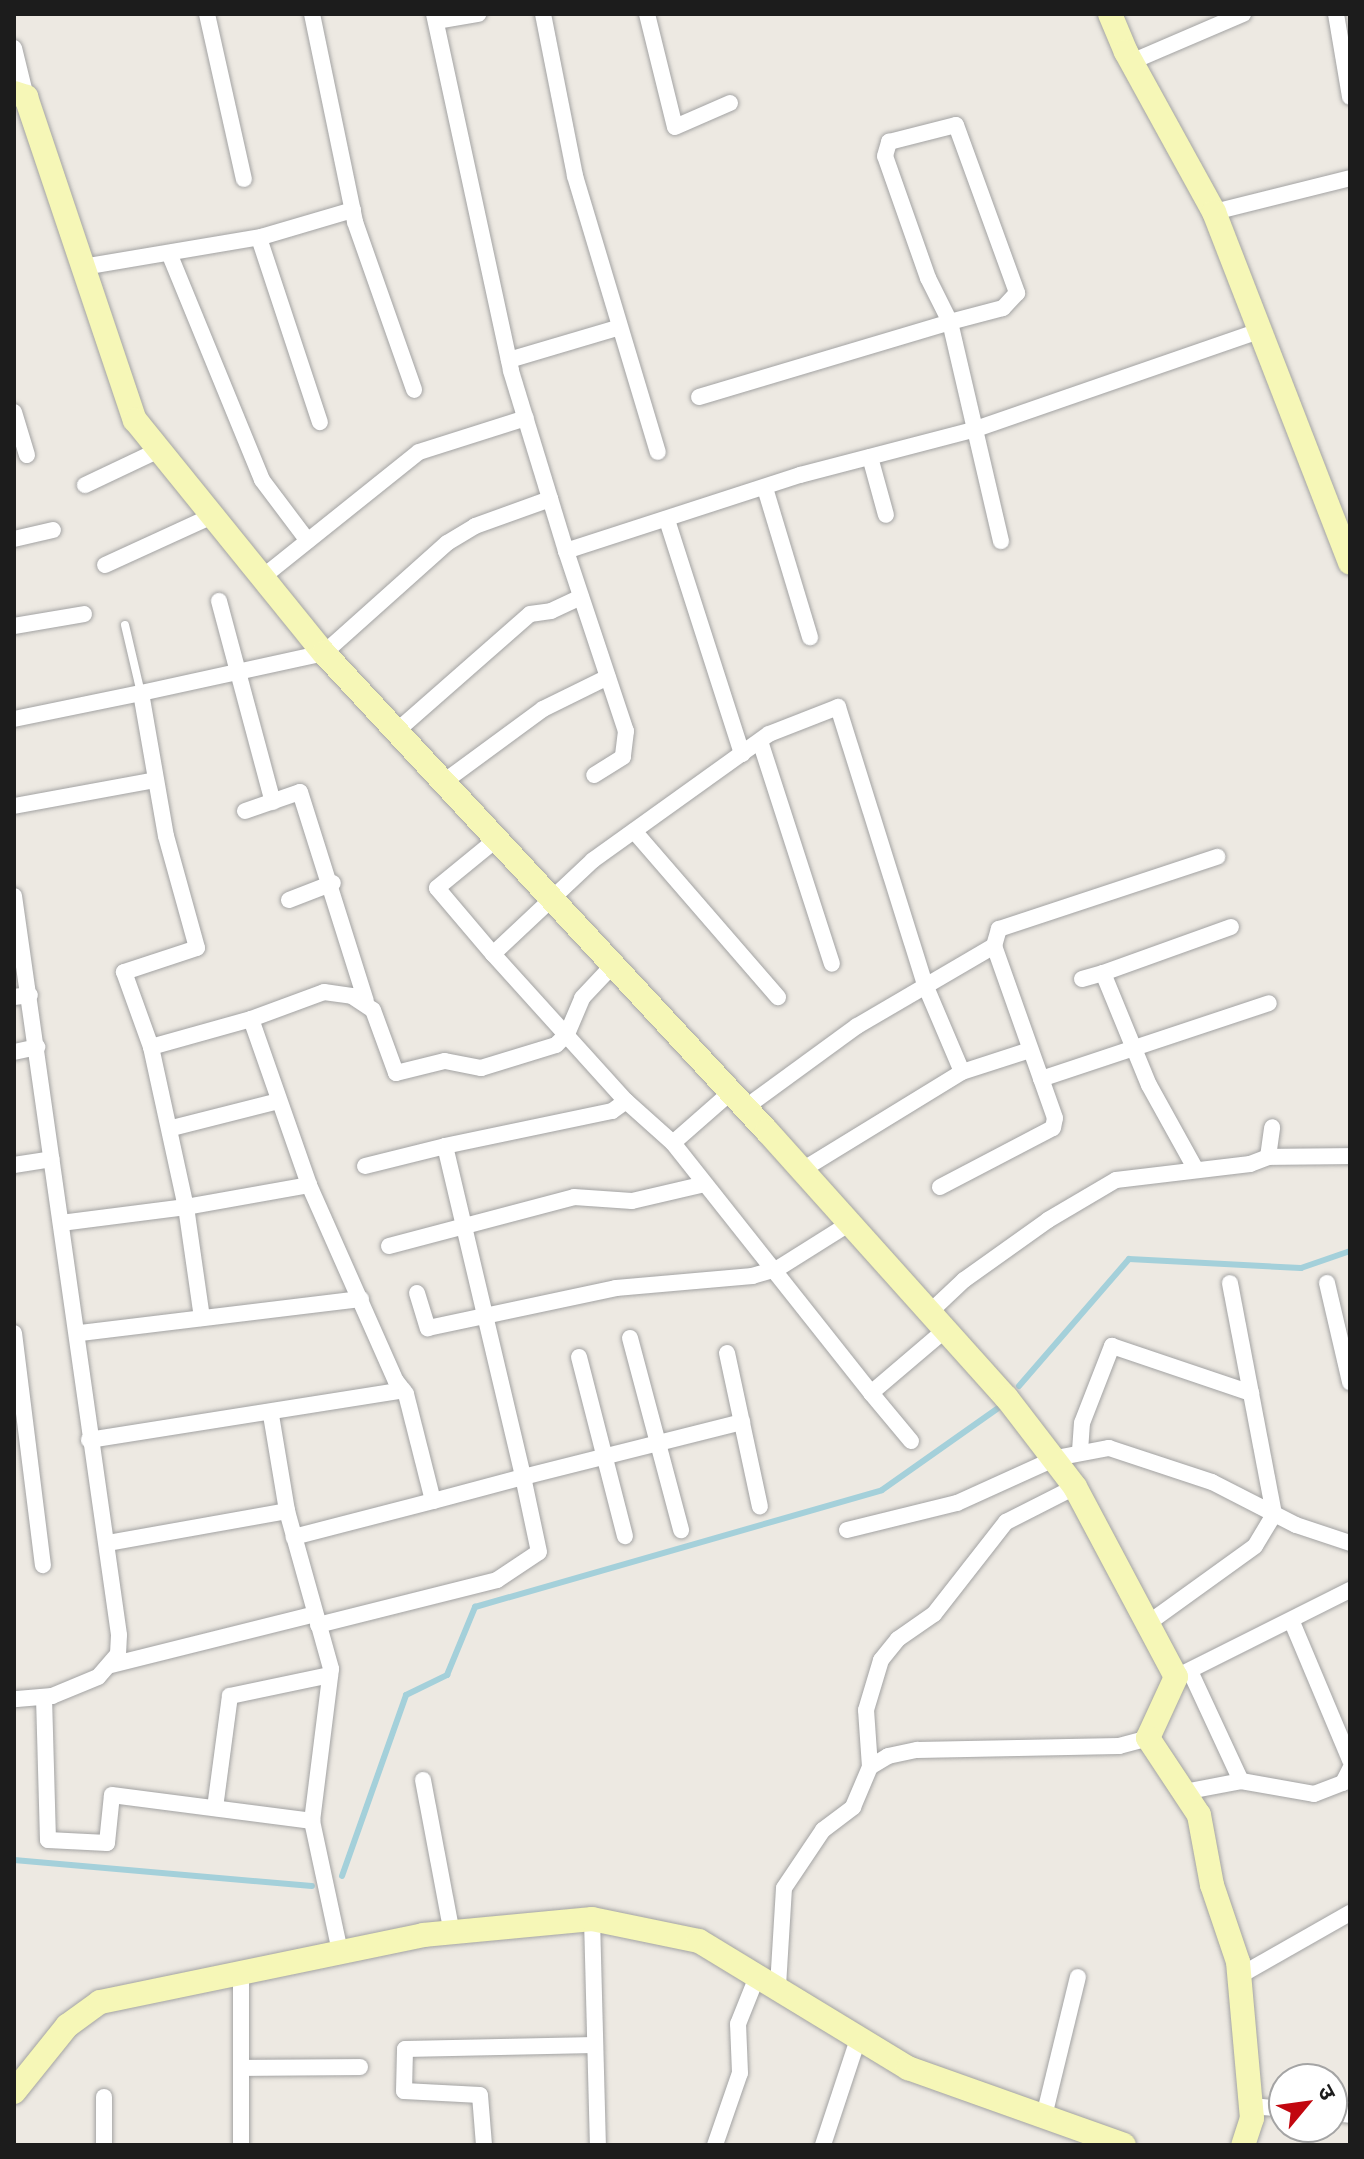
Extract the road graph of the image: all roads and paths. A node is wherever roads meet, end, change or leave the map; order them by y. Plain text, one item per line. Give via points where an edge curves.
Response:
1 (207, 14) edge
2 (312, 14) edge
3 (478, 14) edge
4 (543, 14) edge
5 (647, 14) edge
6 (1110, 14) edge
7 (1243, 14) edge
8 (1336, 14) edge
9 (435, 18) edge
10 (14, 48) edge
11 (1131, 62) junction
12 (1348, 76) edge
13 (20, 95) edge
14 (1350, 97) edge
15 (730, 103) dead end
16 (1350, 178) edge
17 (244, 179) dead end
18 (353, 210) junction
19 (1214, 212) junction
20 (259, 238) junction
21 (169, 253) junction
22 (83, 267) junction
23 (950, 322) junction
24 (617, 328) junction
25 (1262, 330) junction
26 (509, 360) junction
27 (414, 390) dead end
28 (699, 397) dead end
29 (14, 412) edge
30 (526, 418) junction
31 (320, 422) dead end
32 (973, 430) junction
33 (159, 450) junction
34 (658, 452) dead end
35 (27, 455) dead end
36 (870, 457) junction
37 (85, 485) dead end
38 (765, 488) junction
39 (550, 499) junction
40 (886, 515) dead end
41 (212, 516) junction
42 (667, 520) junction
43 (53, 530) dead end
44 (14, 539) edge
45 (308, 541) junction
46 (1001, 541) dead end
47 (566, 551) junction
48 (1350, 563) edge
49 (105, 565) dead end
50 (264, 576) junction
51 (581, 597) junction
52 (219, 601) dead end
53 (84, 614) dead end
54 (125, 625) dead end
55 (14, 626) edge
56 (810, 637) dead end
57 (324, 653) junction
58 (240, 672) junction
59 (608, 677) junction
60 (141, 693) junction
61 (14, 719) edge
62 (399, 729) junction
63 (760, 741) junction
64 (742, 754) junction
65 (594, 775) dead end
66 (156, 780) junction
67 (445, 781) junction
68 (273, 802) junction
69 (14, 806) edge
70 (245, 811) dead end
71 (634, 831) junction
72 (498, 838) junction
73 (1217, 857) dead end
74 (333, 883) junction
75 (14, 896) edge
76 (554, 899) junction
77 (289, 900) dead end
78 (1231, 927) dead end
79 (994, 946) junction
80 (493, 954) junction
81 (614, 964) junction
82 (832, 964) dead end
83 (1103, 973) junction
84 (1082, 979) dead end
85 (926, 987) junction
86 (22, 996) edge
87 (778, 997) dead end
88 (366, 1001) junction
89 (1269, 1003) dead end
90 (251, 1019) junction
91 (567, 1034) junction
92 (37, 1047) junction
93 (151, 1047) junction
94 (1030, 1050) junction
95 (1135, 1050) junction
96 (14, 1052) edge
97 (962, 1072) junction
98 (1041, 1079) junction
99 (738, 1100) junction
100 (279, 1101) junction
101 (626, 1101) junction
102 (1272, 1127) dead end
103 (172, 1128) junction
104 (673, 1143) junction
105 (445, 1146) junction
106 (1350, 1156) edge
107 (1268, 1157) junction
108 (52, 1159) junction
109 (14, 1165) edge
110 (365, 1166) dead end
111 (1195, 1168) junction
112 (802, 1170) junction
113 (705, 1184) junction
114 (309, 1185) junction
115 (940, 1187) dead end
116 (186, 1207) junction
117 (61, 1223) junction
118 (850, 1223) junction
119 (464, 1229) junction
120 (389, 1246) dead end
121 (777, 1269) junction
122 (1230, 1283) dead end
123 (1327, 1283) dead end
124 (417, 1293) dead end
125 (361, 1299) junction
126 (489, 1315) junction
127 (202, 1318) junction
128 (938, 1321) junction
129 (14, 1333) edge
130 (80, 1333) junction
131 (630, 1338) dead end
132 (727, 1353) dead end
133 (579, 1357) dead end
134 (1350, 1382) edge
135 (403, 1390) junction
136 (871, 1393) junction
137 (1251, 1393) junction
138 (271, 1415) junction
139 (742, 1422) junction
140 (89, 1440) junction
141 (911, 1441) dead end
142 (657, 1443) junction
143 (1080, 1451) junction
144 (606, 1456) junction
145 (1056, 1458) junction
146 (523, 1477) junction
147 (1075, 1487) junction
148 (433, 1501) junction
149 (760, 1507) dead end
150 (287, 1511) junction
151 (1274, 1514) junction
152 (681, 1530) dead end
153 (847, 1530) dead end
154 (625, 1536) dead end
155 (294, 1537) junction
156 (108, 1543) junction
157 (1350, 1543) edge
158 (43, 1565) dead end
159 (1350, 1590) edge
160 (317, 1620) junction
161 (1292, 1622) junction
162 (1147, 1624) junction
163 (111, 1665) junction
164 (1183, 1674) junction
165 (330, 1675) junction
166 (44, 1697) junction
167 (14, 1699) edge
168 (1148, 1738) junction
169 (1350, 1760) edge
170 (870, 1767) junction
171 (1350, 1769) edge
172 (423, 1780) dead end
173 (1241, 1781) junction
174 (1184, 1792) junction
175 (215, 1808) junction
176 (312, 1821) junction
177 (1350, 1913) edge
178 (592, 1919) junction
179 (452, 1933) junction
180 (340, 1952) junction
181 (241, 1971) junction
182 (1239, 1976) junction
183 (1078, 1977) dead end
184 (768, 1980) junction
185 (858, 2039) junction
186 (595, 2045) junction
187 (360, 2067) dead end
188 (241, 2068) junction
189 (14, 2092) edge
190 (104, 2097) dead end
191 (1251, 2106) junction
192 (1268, 2108) edge
193 (1044, 2116) junction
194 (1110, 2142) edge
195 (104, 2145) edge
196 (241, 2145) edge
197 (484, 2145) edge
198 (598, 2145) edge
199 (715, 2145) edge
200 (823, 2145) edge
201 (1243, 2145) edge

1 - 17 street
2 - 18 street
3 - 9 street
4 - 24 street via 575,176
5 - 15 street via 675,127
6 - 11 street
7 - 11 street
8 - 12 street
9 - 26 street
10 - 13 street
11 - 19 street
12 - 14 street
13 - 22 street
16 - 19 street
18 - 20 street
18 - 27 street
19 - 25 street
20 - 21 street
20 - 31 street
21 - 22 street
21 - 45 street via 262,480
22 - 33 street via 135,420
23 - 23 street via 1003,308 1017,293 956,125 889,142 885,156 928,278
23 - 28 street
23 - 32 street
24 - 26 street
24 - 34 street
25 - 32 street
25 - 48 street
26 - 30 street
29 - 35 street
30 - 39 street
30 - 45 street via 419,452
32 - 36 street
32 - 46 street
33 - 37 street
33 - 41 street
36 - 38 street
36 - 40 street
38 - 42 street
38 - 56 street
39 - 47 street
39 - 57 street via 475,526 447,543
41 - 49 street
41 - 50 street
42 - 47 street
42 - 64 street
43 - 44 street
45 - 50 street
47 - 51 street
50 - 57 street
51 - 59 street
51 - 62 street via 530,614
52 - 58 street
53 - 55 street
54 - 60 lane
57 - 58 street
57 - 62 street
58 - 60 street
58 - 68 street
59 - 65 street via 626,731 623,757
59 - 67 street via 543,709
60 - 61 street
60 - 66 street
62 - 67 street
63 - 64 street
63 - 82 street
63 - 85 street via 838,707
64 - 71 street
66 - 69 street
66 - 93 street via 197,948 124,972
67 - 72 street
68 - 70 street
68 - 74 street via 300,792
71 - 76 street via 593,860
71 - 87 street
72 - 76 street
72 - 80 street via 437,888
73 - 79 street via 999,929
74 - 77 street
74 - 88 street
75 - 86 street
76 - 80 street
76 - 81 street
78 - 83 street
79 - 85 street
79 - 94 street
80 - 91 street
81 - 91 street via 582,998
81 - 99 street
83 - 84 street
83 - 95 street
85 - 97 street
85 - 99 street
86 - 92 street
88 - 90 street via 324,992
88 - 91 street via 396,1073 445,1061 481,1068 556,1045
89 - 95 street
90 - 93 street
90 - 100 street
91 - 101 street
92 - 96 street
92 - 108 street
93 - 103 street
94 - 97 street
94 - 98 street
95 - 98 street
95 - 111 street
97 - 112 street
98 - 115 street via 1055,1118 1046,1137
99 - 104 street
99 - 112 street
100 - 103 street
100 - 114 street
101 - 104 street
101 - 105 street via 612,1111
102 - 107 street
103 - 116 street
104 - 113 street
105 - 110 street
105 - 119 street
106 - 107 street
107 - 111 street via 1250,1164
108 - 109 street
108 - 117 street
111 - 128 street via 1116,1180 1048,1220 964,1280
112 - 118 street
113 - 119 street via 632,1201 574,1197
113 - 121 street
114 - 116 street
114 - 125 street
116 - 117 street
116 - 127 street
117 - 130 street
118 - 121 street
118 - 128 street
119 - 120 street
119 - 126 street
121 - 126 street via 752,1276 616,1288
121 - 136 street
122 - 137 street
123 - 134 street
124 - 126 street via 428,1328
125 - 127 street
125 - 135 street
126 - 146 street
127 - 130 street
128 - 136 street
128 - 145 street
129 - 158 street
130 - 140 street
131 - 142 street
132 - 139 street
133 - 144 street
135 - 138 street
135 - 148 street
136 - 141 street
137 - 143 street via 1112,1346 1082,1423
137 - 151 street
138 - 140 street
138 - 150 street
139 - 142 street
139 - 149 street
140 - 156 street
142 - 144 street
142 - 152 street
143 - 145 street
143 - 151 street via 1124,1453 1212,1482
144 - 146 street
144 - 154 street
145 - 147 street
145 - 153 street via 957,1503
146 - 148 street
146 - 160 street via 539,1542 534,1560 497,1580
147 - 162 street
147 - 170 street via 1006,1522 934,1614 898,1639 881,1660 866,1710
148 - 155 street
150 - 155 street
150 - 156 street
151 - 157 street
151 - 162 street via 1255,1546
155 - 160 street
156 - 163 street via 119,1635
159 - 161 street
160 - 163 street
160 - 165 street
161 - 164 street
161 - 169 street
162 - 164 street
163 - 166 street via 78,1688
164 - 168 street
164 - 173 street
165 - 175 street via 230,1696
165 - 176 street
166 - 167 street
166 - 175 street via 48,1840 107,1843 112,1795
168 - 170 street via 1119,1746 917,1750 888,1756
168 - 174 street
170 - 184 street via 853,1807 823,1830 784,1888
171 - 173 street via 1343,1783 1314,1794
172 - 179 street
173 - 174 street
174 - 182 street via 1199,1815
175 - 176 street
176 - 180 street
177 - 182 street
178 - 179 street
178 - 184 street via 699,1941
178 - 186 street
179 - 180 street
180 - 181 street
181 - 188 street
181 - 189 street via 100,2002 67,2026
182 - 191 street
183 - 193 street
184 - 185 street
184 - 199 street via 738,2024 740,2073
185 - 193 street via 908,2068
185 - 200 street
186 - 197 street via 405,2049 404,2091 480,2095
186 - 198 street
187 - 188 street
188 - 196 street
190 - 195 street
191 - 192 street
191 - 201 street
193 - 194 street

